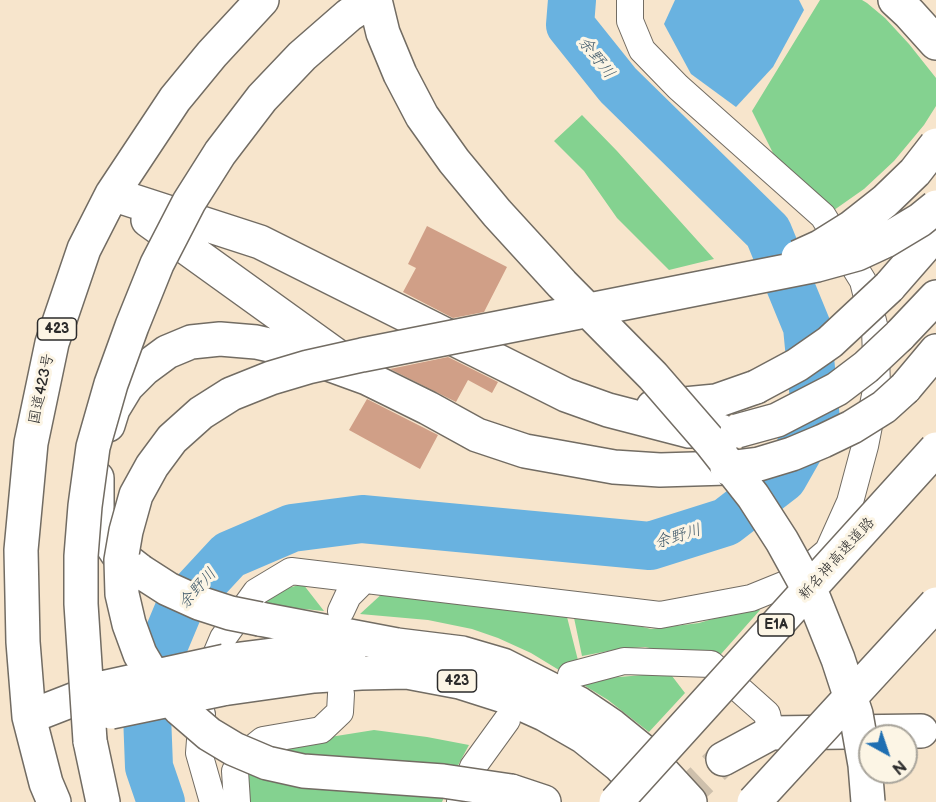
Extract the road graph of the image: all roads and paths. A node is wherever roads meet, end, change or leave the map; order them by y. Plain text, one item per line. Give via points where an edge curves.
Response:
1 (262, 0) edge
2 (373, 0) edge
3 (630, 0) edge
4 (902, 6) edge
5 (936, 43) edge
6 (936, 145) edge
7 (112, 194) junction
8 (936, 207) edge
9 (936, 234) edge
10 (759, 276) junction
11 (936, 297) edge
12 (936, 351) edge
13 (367, 378) junction
14 (566, 395) junction
15 (936, 449) edge
16 (364, 580) junction
17 (936, 604) edge
18 (341, 611) dead end
19 (397, 645) junction
20 (224, 675) junction
21 (571, 675) dead end
22 (341, 694) dead end
23 (29, 717) junction
24 (507, 720) dead end
25 (921, 731) dead end
26 (771, 733) junction
27 (90, 741) junction
28 (723, 759) tunnel mouth
29 (54, 802) edge
30 (94, 802) edge
31 (104, 802) edge
32 (213, 802) edge
33 (237, 802) edge
34 (460, 802) edge
35 (544, 802) edge
36 (616, 802) edge
37 (654, 802) edge
38 (690, 802) edge
39 (754, 802) edge
40 (868, 802) edge

1 - 7 main road, 国道423号 / 423 via 175,99
2 - 27 main road, bridge via 349,15 302,56 262,98 220,153 157,264 132,326 93,447 85,506 81,604
2 - 40 main road, bridge via 400,74 422,116 454,161 497,213 653,376 712,444 782,541 814,599 838,659 856,714
3 - 16 street via 630,21 642,50 823,216 863,281 875,329 877,385 850,502 833,541 793,581 751,598 660,615
4 - 5 main road
6 - 10 main road, bridge via 915,172 852,227
7 - 13 main road
7 - 14 main road via 260,242
7 - 23 main road, 国道423号 / 423 via 84,249 52,344 31,444 21,550
8 - 10 main road, bridge via 885,241 857,254
9 - 14 main road, bridge via 889,287 830,342 756,387 716,401 670,406 609,405
10 - 35 main road, bridge via 362,355 270,378 231,394 201,413 172,439 136,495 121,561 122,594 129,624 140,654 159,686 209,734 267,763 303,771 443,781 511,791
11 - 14 main road, bridge via 899,336 837,389 777,420 737,431 689,431
12 - 13 main road, bridge via 905,388 852,428 792,454 727,468 660,470 573,461 525,451 477,435
13 - 19 main road, bridge via 256,342 192,342 167,352 127,386 113,409 104,434 97,511 103,532 117,553 168,589 199,603 230,613
15 - 36 main road, 新名神高速道路 / E1A, bridge
16 - 18 street via 348,596
16 - 32 street via 291,572 256,592 223,638 205,683 199,753
17 - 39 main road, bridge
19 - 20 main road, 423 via 312,650
19 - 38 main road, 423 via 462,652 503,664 539,682 612,726 644,752
20 - 23 main road, 423, bridge
20 - 37 main road, 423 via 407,672 460,682 504,696 584,737 619,765
21 - 26 street via 624,661 711,664 767,714
22 - 33 street via 340,712 321,730 262,740 243,756 235,771
23 - 29 main road, 国道423号 / 423
24 - 34 street via 473,767
25 - 26 main road
26 - 28 main road
27 - 30 main road
27 - 31 main road

